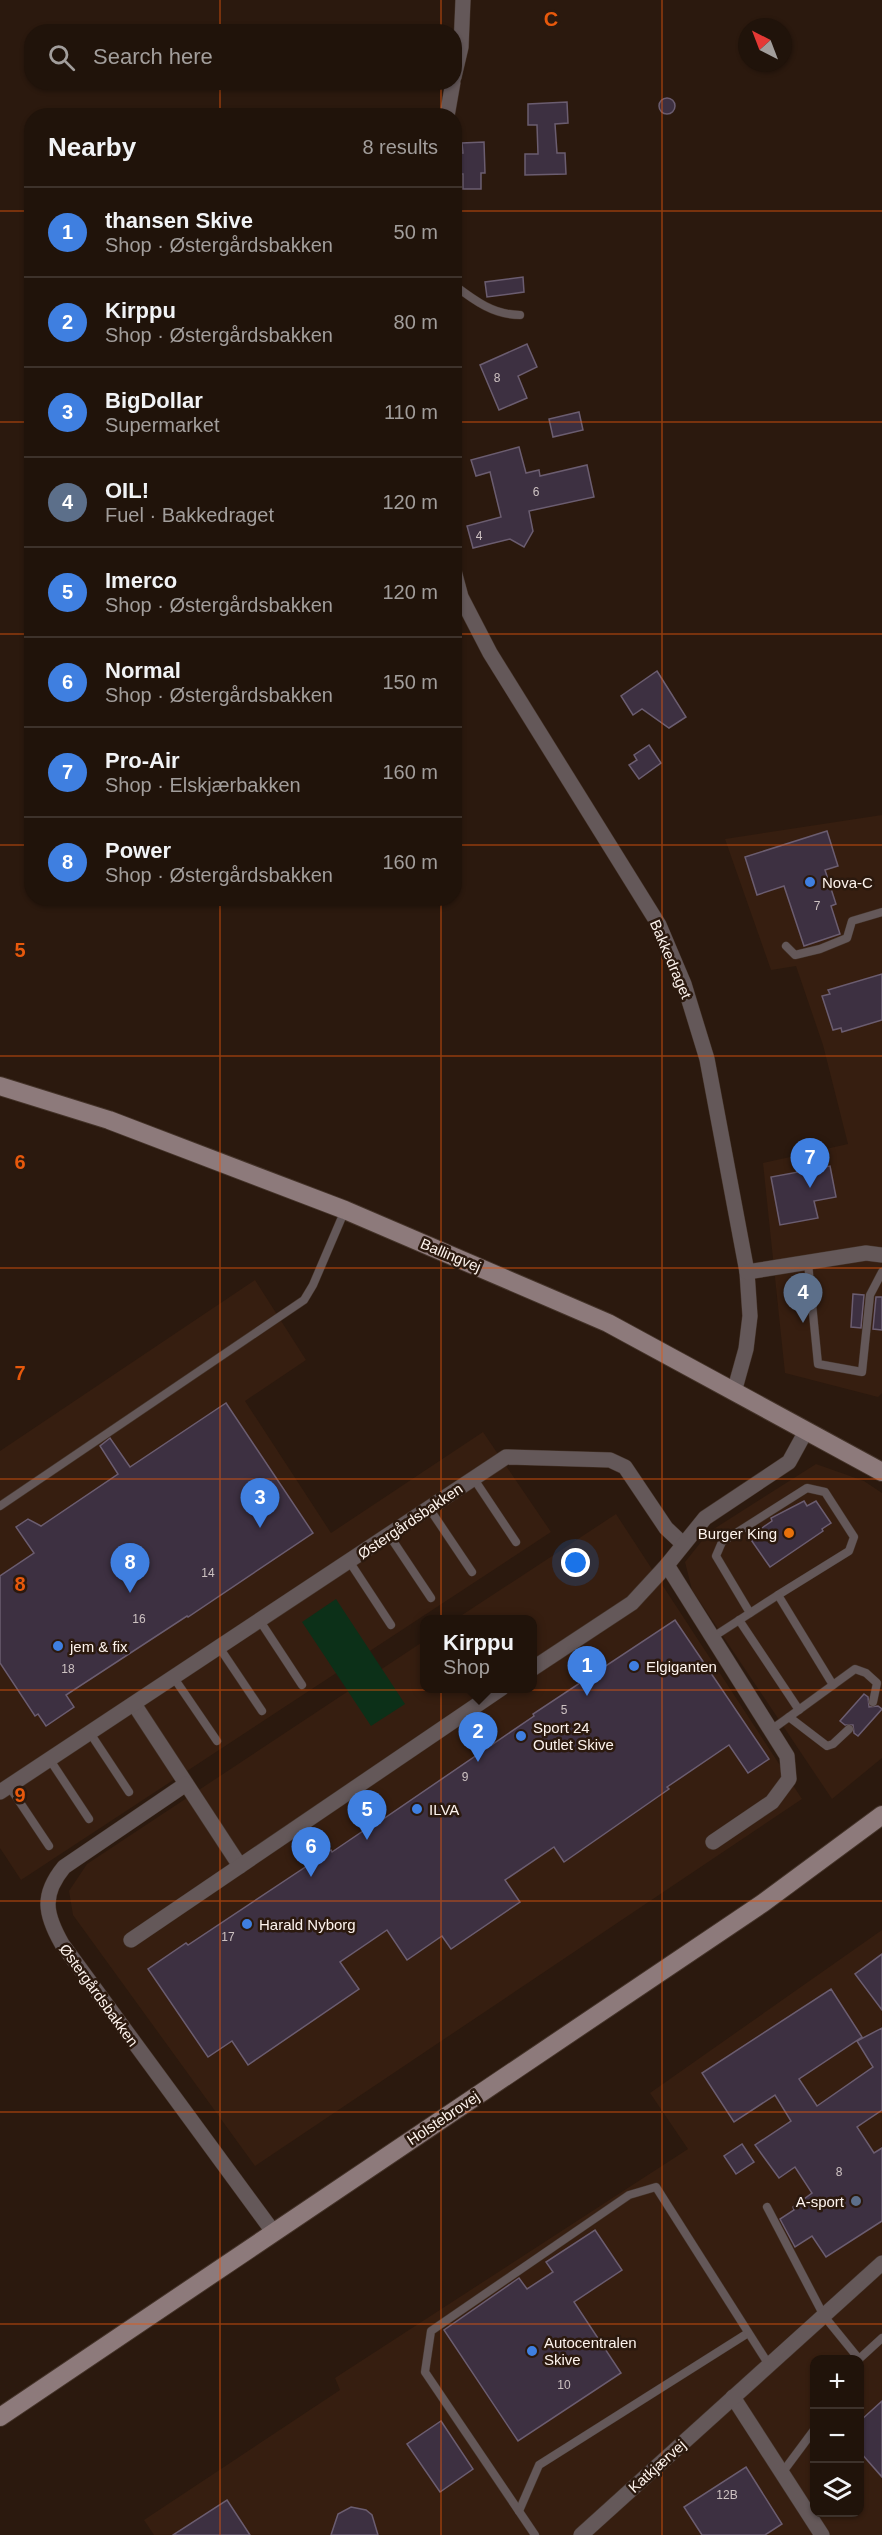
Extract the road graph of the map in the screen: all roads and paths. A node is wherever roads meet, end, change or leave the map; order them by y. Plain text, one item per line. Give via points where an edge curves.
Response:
1 (463, 0) edge
2 (461, 24) edge
3 (452, 90) edge
4 (448, 108) edge
5 (462, 291) edge
6 (520, 315) dead end
7 (462, 599) edge
8 (882, 912) edge
9 (786, 946) dead end
10 (0, 1086) edge
11 (345, 1210) junction
12 (882, 1255) edge
13 (808, 1263) junction
14 (747, 1272) junction
15 (882, 1272) edge
16 (734, 1392) junction
17 (806, 1431) junction
18 (882, 1472) edge
19 (474, 1479) junction
20 (0, 1506) edge
21 (429, 1508) junction
22 (389, 1535) junction
23 (516, 1542) dead end
24 (683, 1544) junction
25 (349, 1561) junction
26 (667, 1565) junction
27 (472, 1572) dead end
28 (778, 1595) junction
29 (431, 1598) dead end
30 (750, 1613) junction
31 (740, 1620) junction
32 (260, 1621) junction
33 (391, 1625) dead end
34 (713, 1636) junction
35 (219, 1647) junction
36 (537, 1666) edge
37 (174, 1678) junction
38 (302, 1685) dead end
39 (833, 1685) junction
40 (496, 1693) edge
41 (873, 1702) dead end
42 (134, 1704) junction
43 (799, 1710) junction
44 (262, 1711) dead end
45 (789, 1717) junction
46 (849, 1729) dead end
47 (771, 1730) junction
48 (90, 1733) junction
49 (217, 1741) dead end
50 (50, 1760) junction
51 (186, 1784) junction
52 (5, 1789) edge
53 (129, 1792) dead end
54 (882, 1815) edge
55 (89, 1819) dead end
56 (713, 1842) dead end
57 (49, 1846) dead end
58 (240, 1866) junction
59 (130, 1940) dead end
60 (767, 2207) dead end
61 (274, 2233) junction
62 (882, 2263) edge
63 (824, 2316) junction
64 (748, 2333) junction
65 (882, 2338) edge
66 (856, 2355) edge
67 (863, 2355) edge
68 (769, 2365) junction
69 (734, 2397) junction
70 (0, 2417) edge
71 (810, 2435) edge
72 (782, 2473) junction
73 (519, 2511) junction
74 (535, 2535) edge
75 (580, 2535) edge
76 (822, 2535) edge

1 - 2 street
3 - 4 street
5 - 6 lane via 503,315
7 - 14 street, Bakkedraget via 490,653 659,926 684,984 707,1059
8 - 9 lane via 852,921 847,938 820,949 795,955
10 - 11 main road, Ballingvej via 109,1120
11 - 16 main road, Ballingvej via 608,1323
11 - 20 lane via 304,1300
12 - 13 street via 866,1253
13 - 14 street
13 - 15 lane via 818,1364 862,1372 870,1295
14 - 16 street, Bakkedraget via 750,1316
16 - 17 main road, Ballingvej
17 - 18 main road, Ballingvej
17 - 24 street via 789,1462 705,1518
19 - 21 street, Østergårdsbakken
19 - 23 lane
19 - 24 street, Østergårdsbakken via 506,1457 610,1460 625,1467 666,1528
21 - 22 street, Østergårdsbakken
21 - 27 lane
22 - 25 street, Østergårdsbakken
22 - 29 lane
24 - 26 street
25 - 32 street, Østergårdsbakken
25 - 33 lane
26 - 34 street
26 - 36 street via 632,1603
28 - 30 lane
28 - 30 lane via 849,1551 854,1537 825,1492 807,1488 722,1542 716,1556
28 - 39 lane
30 - 31 lane
31 - 34 lane
31 - 43 lane
32 - 35 street, Østergårdsbakken
32 - 38 lane
34 - 47 street
35 - 37 street, Østergårdsbakken
35 - 44 lane
37 - 42 street, Østergårdsbakken
37 - 49 lane
39 - 41 lane via 855,1669 866,1672 877,1683
39 - 43 lane
40 - 58 street
42 - 48 street, Østergårdsbakken
42 - 51 street
43 - 45 lane
45 - 46 lane via 827,1746
45 - 47 lane
47 - 56 street via 787,1756 789,1779 772,1802
48 - 50 street, Østergårdsbakken
48 - 53 lane
50 - 52 street, Østergårdsbakken
50 - 55 lane
51 - 58 street
51 - 61 street, Østergårdsbakken via 64,1867 53,1880 48,1898 49,1920 62,1944
52 - 57 lane
54 - 61 main road, Holstebrovej via 763,1903
58 - 59 street
60 - 63 lane
61 - 70 main road, Holstebrovej
62 - 63 street, Katkjærvej
63 - 66 lane
63 - 68 street, Katkjærvej
64 - 68 lane
64 - 73 lane via 539,2465
64 - 73 lane via 656,2187 629,2195 431,2331 425,2372
65 - 67 lane
68 - 69 street, Katkjærvej
69 - 72 street
69 - 75 street, Katkjærvej
71 - 72 lane
72 - 76 street
73 - 74 lane

